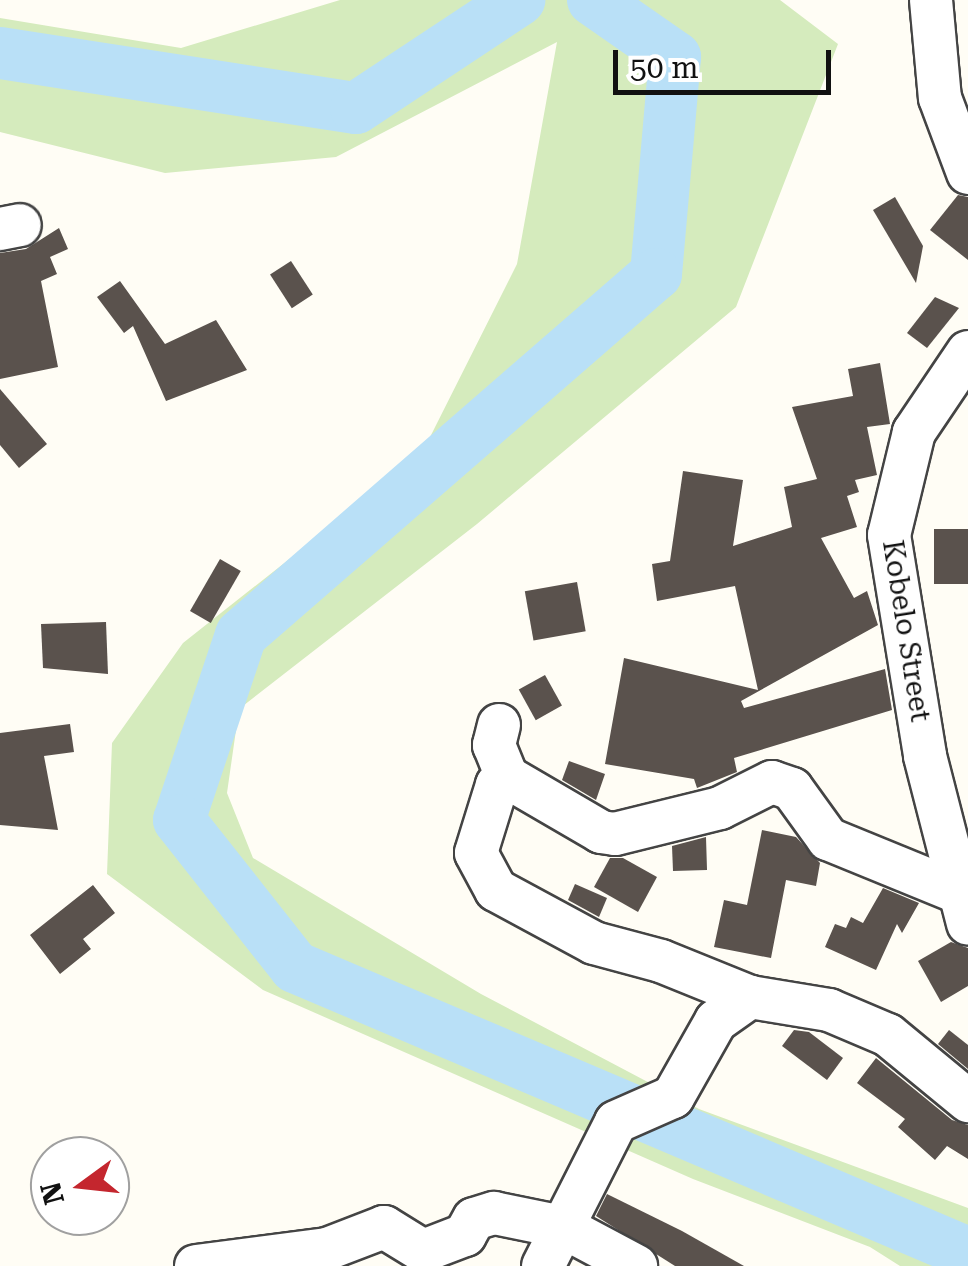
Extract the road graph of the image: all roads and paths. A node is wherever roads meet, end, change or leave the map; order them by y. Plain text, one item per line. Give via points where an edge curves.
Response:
1 (931, 0) edge
2 (968, 173) edge
3 (968, 352) edge
4 (499, 724) dead end
5 (507, 777) junction
6 (964, 909) edge
7 (750, 998) junction
8 (968, 1102) edge
9 (563, 1227) junction
10 (196, 1266) edge
11 (543, 1266) edge
12 (636, 1266) edge

1 - 2 street via 940,98
3 - 6 street, Kobelo Street via 914,432 889,535 925,756
4 - 5 street via 494,746
5 - 6 street via 616,834 745,800 772,782 792,789 828,839
5 - 7 street via 496,785 476,853 496,890 594,943 662,961
7 - 8 street via 829,1010 888,1036
7 - 9 street via 716,1021 673,1096 616,1122
9 - 10 street via 494,1212 474,1219 465,1234 423,1251 384,1227 327,1249
9 - 11 street
9 - 12 street

